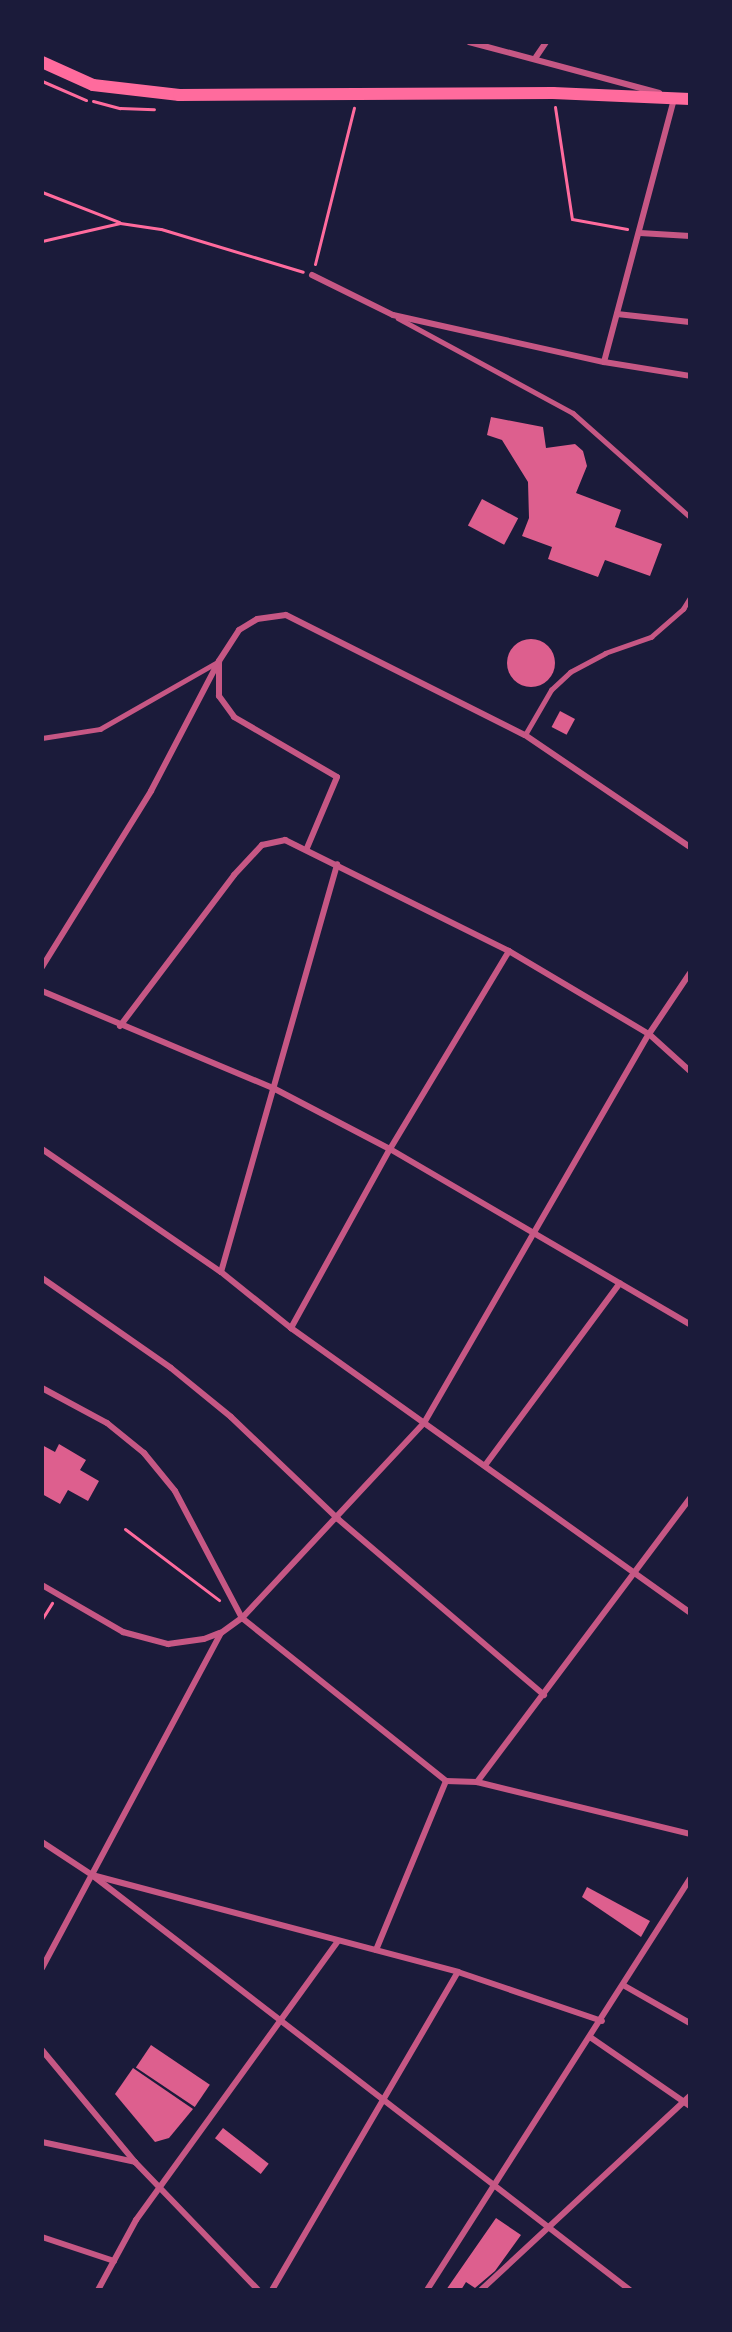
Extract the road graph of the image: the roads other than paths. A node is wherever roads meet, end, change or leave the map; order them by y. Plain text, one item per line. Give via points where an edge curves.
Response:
1 (469, 42) edge
2 (546, 42) edge
3 (42, 53) edge
4 (537, 57) junction
5 (48, 65) edge
6 (676, 98) junction
7 (690, 99) edge
8 (640, 233) junction
9 (690, 236) edge
10 (312, 275) road end
11 (617, 314) junction
12 (393, 315) junction
13 (690, 322) edge
14 (604, 362) junction
15 (690, 376) edge
16 (690, 517) edge
17 (690, 598) edge
18 (219, 661) junction
19 (525, 735) junction
20 (42, 738) edge
21 (690, 847) edge
22 (307, 848) junction
23 (337, 864) junction
24 (509, 951) junction
25 (42, 967) edge
26 (690, 973) edge
27 (42, 990) edge
28 (120, 1026) junction
29 (649, 1034) junction
30 (690, 1071) edge
31 (275, 1089) junction
32 (42, 1149) edge
33 (390, 1149) junction
34 (533, 1233) junction
35 (220, 1272) junction
36 (42, 1278) edge
37 (620, 1283) junction
38 (690, 1324) edge
39 (291, 1328) junction
40 (42, 1388) edge
41 (424, 1423) junction
42 (486, 1464) junction
43 (690, 1498) edge
44 (338, 1519) junction
45 (633, 1574) junction
46 (42, 1585) edge
47 (690, 1613) edge
48 (242, 1618) junction
49 (221, 1633) junction
50 (544, 1695) junction
51 (446, 1781) junction
52 (477, 1782) junction
53 (690, 1834) edge
54 (42, 1842) edge
55 (92, 1875) junction
56 (690, 1879) edge
57 (337, 1942) junction
58 (376, 1950) junction
59 (42, 1968) edge
60 (458, 1972) junction
61 (623, 1985) junction
62 (602, 2021) junction
63 (690, 2023) edge
64 (280, 2024) junction
65 (590, 2037) junction
66 (42, 2050) edge
67 (690, 2096) edge
68 (382, 2101) junction
69 (687, 2104) edge
70 (42, 2142) edge
71 (135, 2162) junction
72 (492, 2185) junction
73 (162, 2186) junction
74 (550, 2228) junction
75 (42, 2237) edge
76 (114, 2261) junction
77 (98, 2290) edge
78 (258, 2290) edge
79 (272, 2290) edge
80 (427, 2290) edge
81 (481, 2290) edge
82 (630, 2290) edge

1 - 4 street
2 - 4 street
3 - 5 main road
4 - 6 street
5 - 6 main road via 93,85 130,92 553,93
6 - 7 main road
6 - 8 street
8 - 9 street
8 - 11 street
10 - 12 street
11 - 13 street
11 - 14 street
12 - 14 street
12 - 16 lane via 573,413
14 - 15 street
17 - 19 lane via 651,637 605,653 570,672 551,690
18 - 19 street via 238,630 257,619 286,615
18 - 20 lane via 100,729
18 - 22 street via 219,696 234,717 337,777
18 - 25 street via 151,791
19 - 21 street
22 - 23 street
22 - 28 street via 285,840 262,845 234,875
23 - 24 street
23 - 31 street
24 - 29 street
24 - 33 street
26 - 29 street
27 - 28 street
28 - 31 street
29 - 30 street
29 - 34 street
31 - 33 street
31 - 35 street
32 - 35 street
33 - 34 street
33 - 39 street
34 - 37 street
34 - 41 street
35 - 39 street
36 - 44 street via 171,1368 231,1416
37 - 38 street
37 - 42 street
39 - 41 street
40 - 48 street via 107,1423 144,1452 175,1491
41 - 42 street
41 - 44 street
42 - 45 street
43 - 45 street
44 - 48 street
44 - 50 street
45 - 47 street
45 - 50 street
46 - 49 street via 123,1632 168,1644 204,1640
48 - 49 street
48 - 51 street
49 - 55 street
50 - 52 street
51 - 52 street
51 - 58 street
52 - 53 street
54 - 55 street
55 - 57 street
55 - 59 street
55 - 64 street
56 - 61 street
57 - 58 street
57 - 64 street
58 - 60 street
60 - 62 street
60 - 68 street
61 - 62 street
61 - 63 street
62 - 65 street
64 - 68 street
64 - 73 street
65 - 69 street
65 - 72 street
66 - 71 street
67 - 69 street
68 - 72 street
68 - 79 street
69 - 74 street
70 - 71 street
71 - 73 street
72 - 74 street
72 - 80 street
73 - 76 street via 136,2220
73 - 78 street
74 - 81 street
74 - 82 street
75 - 76 street
76 - 77 street

